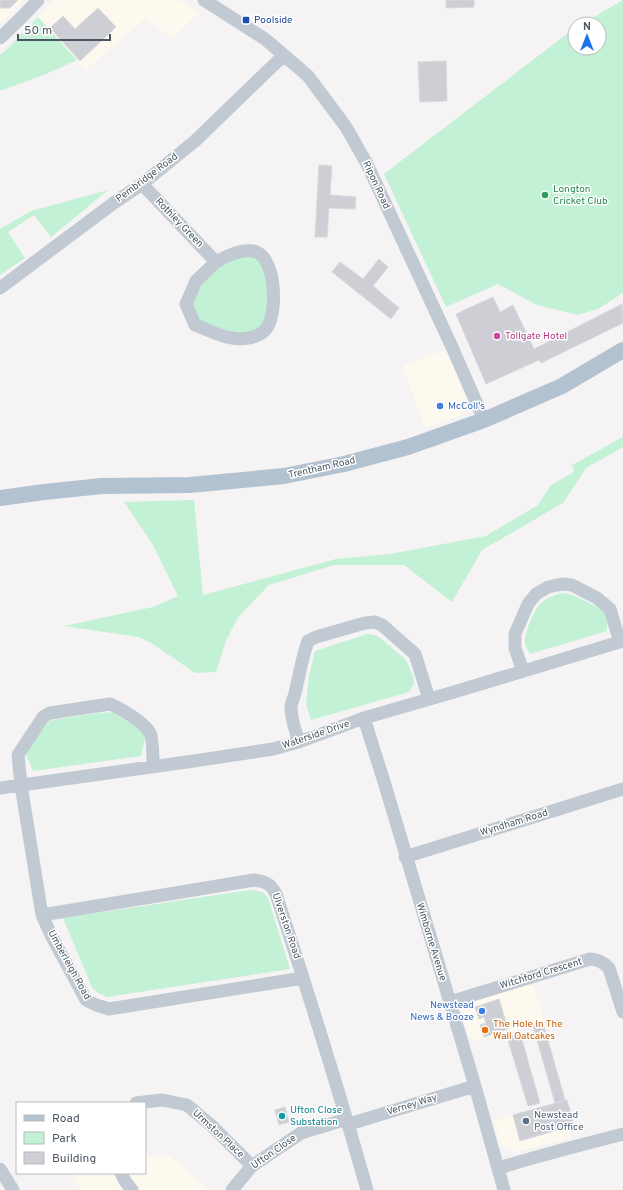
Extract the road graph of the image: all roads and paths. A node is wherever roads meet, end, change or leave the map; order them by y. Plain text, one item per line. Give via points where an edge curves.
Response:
1 (38, 0) edge
2 (204, 0) edge
3 (0, 38) edge
4 (284, 55) junction
5 (142, 184) junction
6 (216, 262) junction
7 (0, 288) edge
8 (623, 350) edge
9 (484, 420) junction
10 (0, 498) edge
11 (621, 642) edge
12 (523, 671) junction
13 (429, 699) junction
14 (364, 718) junction
15 (299, 742) junction
16 (153, 767) junction
17 (21, 786) junction
18 (0, 788) edge
19 (623, 789) edge
20 (406, 857) junction
21 (42, 915) junction
22 (303, 978) junction
23 (450, 1002) junction
24 (623, 1012) edge
25 (475, 1086) junction
26 (145, 1102) edge
27 (348, 1121) junction
28 (623, 1134) edge
29 (252, 1166) junction
30 (499, 1168) junction
31 (0, 1169) edge
32 (122, 1174) edge
33 (13, 1190) edge
34 (132, 1190) edge
35 (232, 1190) edge
36 (367, 1190) edge
37 (504, 1190) edge

1 - 3 street
2 - 4 street, Ripon Road via 265,39
4 - 5 street, Pembridge Road via 195,141
4 - 9 street, Ripon Road via 308,76 346,127 367,164
5 - 6 street, Rothley Green
5 - 7 street, Pembridge Road
6 - 6 street via 233,254 254,251 262,255 269,265 273,279 273,316 266,329 258,336 233,339 195,325 186,304 196,281
8 - 9 main road, Trentham Road via 562,386
9 - 10 main road, Trentham Road via 408,447 284,476 190,485 102,486
11 - 12 street, Waterside Drive
11 - 12 street via 610,609 597,598 572,584 548,587 536,594 528,604 515,634 515,648
12 - 13 street, Waterside Drive
13 - 14 street, Waterside Drive
13 - 15 street via 415,654 382,625 375,622 365,623 316,637 308,641 305,649 291,706
14 - 15 street, Waterside Drive
14 - 20 street, Wimborne Avenue
15 - 16 street, Waterside Drive via 273,749
16 - 17 street, Waterside Drive
16 - 17 street, Umberleigh Road via 151,734 146,727 118,707 110,704 50,712 18,755
17 - 18 street, Waterside Drive
17 - 21 street, Umberleigh Road
19 - 20 street, Wyndham Road
20 - 23 street, Wimborne Avenue
21 - 22 street, Umberleigh Road via 86,1000 102,1008 109,1009
21 - 22 street, Ulverston Road via 254,880 264,882 272,886 276,894
22 - 27 street, Ulverston Road
23 - 24 street, Witchford Crescent via 597,960 609,968
23 - 25 street, Wimborne Avenue
25 - 27 street, Verney Way
25 - 30 street, Wimborne Avenue
26 - 29 street, Urmston Place via 162,1100 187,1105
27 - 29 street, Ufton Close via 301,1133
27 - 36 street, Ulverston Road
28 - 30 street
29 - 35 street, Ufton Close
30 - 37 street, Wimborne Avenue
31 - 33 street
32 - 34 street

